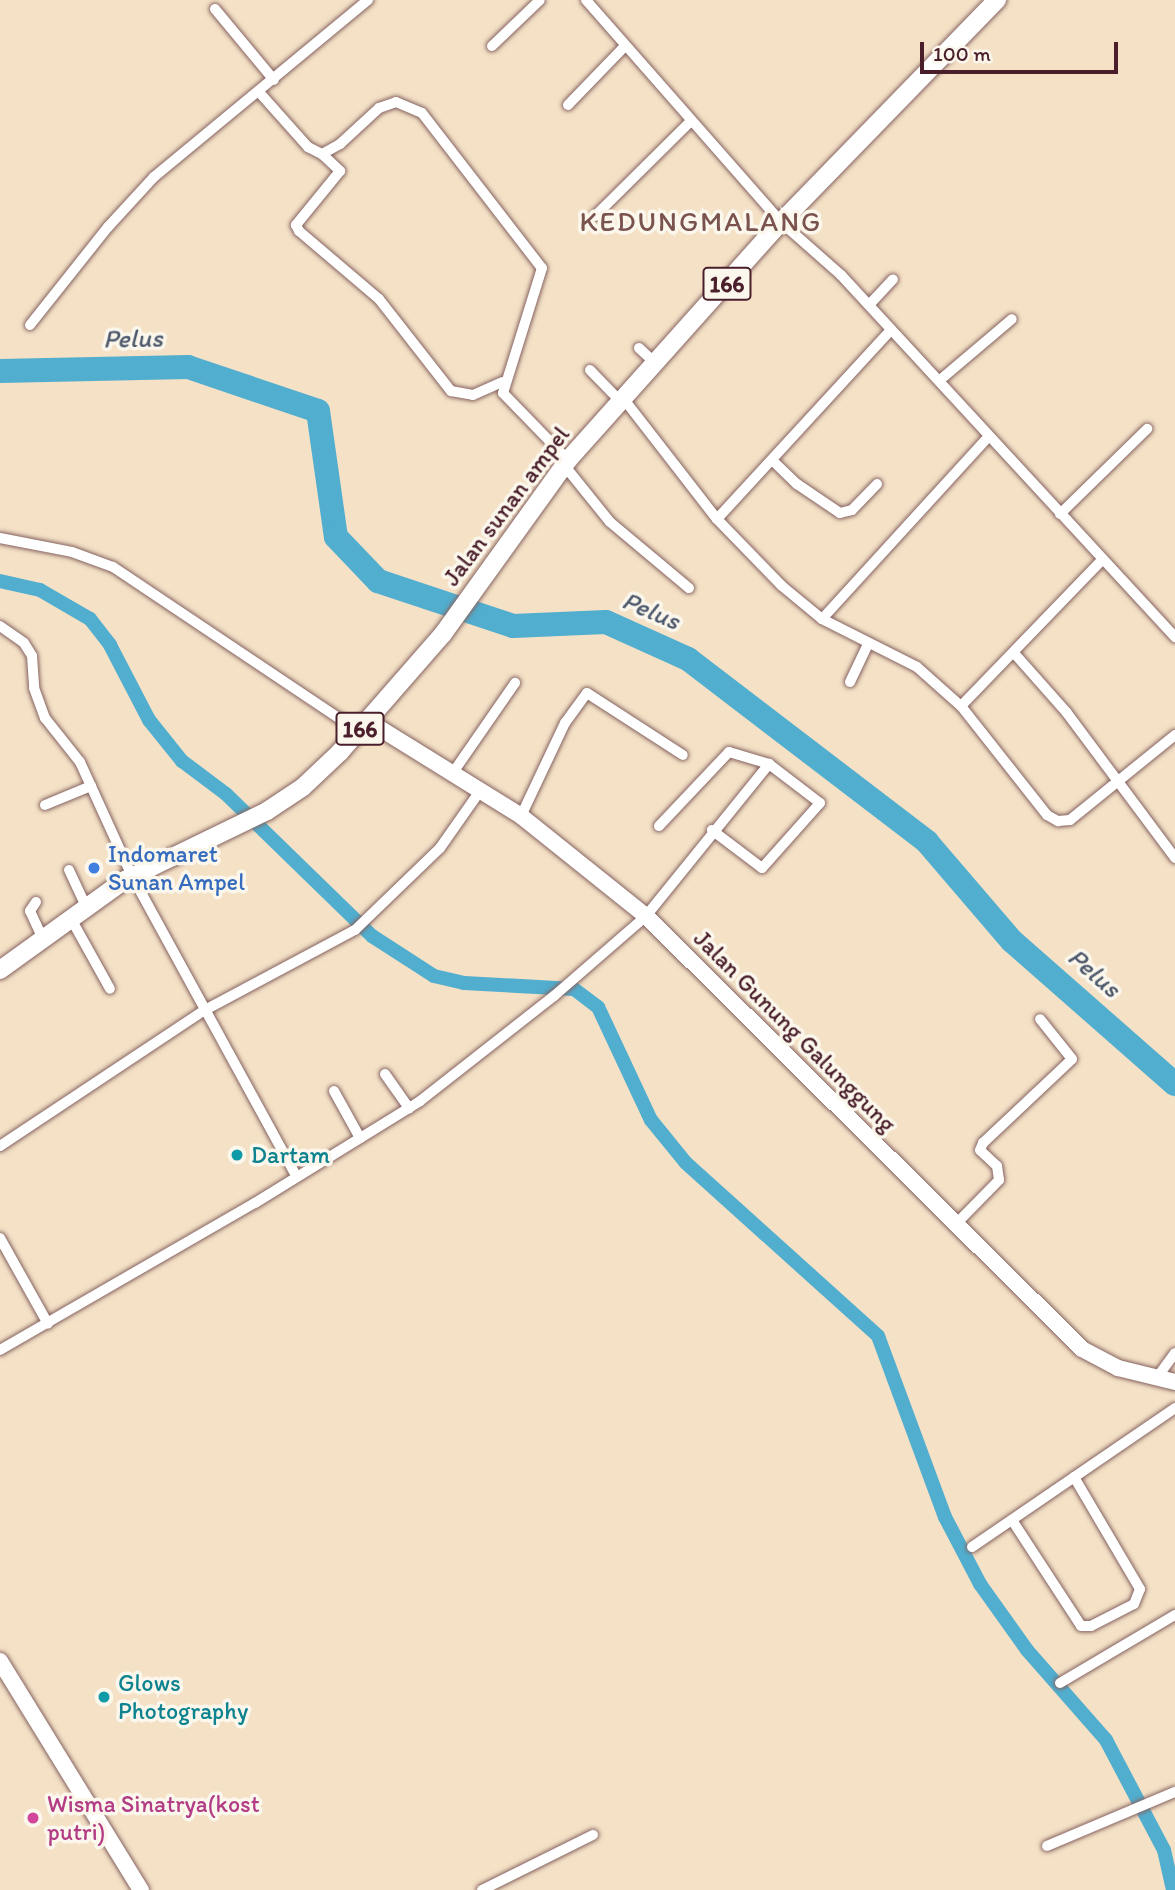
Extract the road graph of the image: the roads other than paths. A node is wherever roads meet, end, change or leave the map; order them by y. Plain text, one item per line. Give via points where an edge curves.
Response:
1 (368, 0) edge
2 (540, 0) edge
3 (586, 0) edge
4 (997, 0) edge
5 (215, 9) dead end
6 (492, 46) dead end
7 (624, 47) junction
8 (274, 80) junction
9 (259, 92) junction
10 (568, 105) dead end
11 (691, 121) junction
12 (322, 154) junction
13 (595, 216) dead end
14 (781, 222) junction
15 (893, 279) dead end
16 (869, 305) junction
17 (1012, 319) dead end
18 (30, 325) dead end
19 (891, 330) junction
20 (639, 348) dead end
21 (655, 363) junction
22 (590, 370) dead end
23 (940, 380) junction
24 (502, 383) junction
25 (622, 399) junction
26 (1147, 429) dead end
27 (989, 436) junction
28 (772, 460) junction
29 (566, 463) junction
30 (877, 484) dead end
31 (1060, 514) junction
32 (717, 519) junction
33 (0, 538) edge
34 (1103, 559) junction
35 (689, 587) dead end
36 (822, 618) junction
37 (0, 626) edge
38 (1175, 637) edge
39 (868, 644) junction
40 (1014, 653) junction
41 (850, 682) dead end
42 (515, 683) dead end
43 (961, 706) junction
44 (363, 726) junction
45 (1175, 735) edge
46 (683, 755) dead end
47 (769, 764) junction
48 (452, 774) junction
49 (1117, 784) junction
50 (91, 786) junction
51 (480, 791) junction
52 (45, 805) dead end
53 (521, 816) junction
54 (659, 826) dead end
55 (712, 830) junction
56 (1175, 858) edge
57 (69, 870) dead end
58 (132, 876) junction
59 (36, 902) dead end
60 (86, 906) junction
61 (70, 916) junction
62 (646, 916) junction
63 (42, 937) junction
64 (0, 970) edge
65 (110, 989) dead end
66 (205, 1010) junction
67 (1040, 1019) dead end
68 (385, 1074) dead end
69 (334, 1091) dead end
70 (408, 1108) junction
71 (360, 1138) junction
72 (0, 1146) edge
73 (296, 1175) junction
74 (955, 1225) junction
75 (0, 1238) edge
76 (48, 1324) junction
77 (0, 1350) edge
78 (1175, 1353) edge
79 (1156, 1379) junction
80 (1175, 1382) edge
81 (1175, 1408) edge
82 (1074, 1477) junction
83 (1012, 1520) junction
84 (972, 1547) dead end
85 (1175, 1615) edge
86 (0, 1661) edge
87 (4, 1678) edge
88 (1060, 1683) dead end
89 (1175, 1791) edge
90 (593, 1835) dead end
91 (1047, 1846) dead end
92 (141, 1890) edge
93 (482, 1890) edge

1 - 8 street
2 - 6 street
3 - 7 street
4 - 14 main road, Jalan sunan ampel / 166
5 - 8 street
7 - 10 street
7 - 11 street
8 - 9 street
9 - 12 street via 308,146
9 - 18 street via 131,200
11 - 13 street
11 - 14 street
12 - 24 street via 340,170 298,229 380,299 451,391 473,396
12 - 24 street via 340,144 379,108 396,102 410,105 431,124 542,268 529,319
14 - 16 street via 820,253
14 - 21 main road, Jalan sunan ampel / 166
15 - 16 street
16 - 19 street
17 - 23 street
19 - 23 street
19 - 28 street
20 - 21 street
21 - 25 main road, Jalan sunan ampel / 166
22 - 25 street
23 - 27 street
24 - 29 street via 507,403
25 - 29 main road, Jalan sunan ampel / 166
25 - 32 street
26 - 31 street
27 - 31 street
27 - 36 street
28 - 30 street via 797,484 840,513 852,510
28 - 32 street
29 - 35 street via 610,522
29 - 44 main road, Jalan sunan ampel / 166 via 443,634
31 - 34 street
32 - 36 street via 782,586
33 - 44 street via 72,551 113,567
34 - 38 street
34 - 40 street
36 - 39 street
37 - 50 street via 24,643 32,656 34,688 45,718 80,762
39 - 41 street
39 - 43 street via 916,667
40 - 43 street
40 - 49 street via 1067,713
42 - 48 street
43 - 49 street via 1047,815 1058,821 1070,820
44 - 48 street, Jalan Gunung Galunggung
44 - 58 main road, Jalan sunan ampel / 166 via 303,787 267,811
45 - 49 street
46 - 53 street via 587,693 565,723
47 - 54 street via 729,752
47 - 55 street
47 - 55 street via 816,797 819,809 762,868
48 - 51 street, Jalan Gunung Galunggung
49 - 56 street
50 - 52 street
50 - 58 street
51 - 53 street, Jalan Gunung Galunggung
51 - 66 street via 440,848 355,930
53 - 62 street, Jalan Gunung Galunggung
55 - 62 street
57 - 60 street
58 - 60 main road, Jalan sunan ampel / 166
58 - 66 street
59 - 63 street via 30,911
60 - 61 main road, Jalan sunan ampel / 166
61 - 63 main road, Jalan sunan ampel / 166
61 - 65 street
62 - 70 street via 554,996
62 - 74 street, Jalan Gunung Galunggung
63 - 64 main road, Jalan sunan ampel / 166
66 - 72 street
66 - 73 street
67 - 74 street via 1072,1059 983,1143 980,1150 997,1166 999,1180
68 - 70 street
69 - 71 street
70 - 71 street
71 - 73 street
73 - 76 street
74 - 79 street, Jalan Gunung Galunggung via 1082,1349 1102,1362
75 - 76 street
76 - 77 street
78 - 79 street
79 - 80 street, Jalan Gunung Galunggung
81 - 82 street
82 - 83 street
82 - 83 street via 1140,1589 1134,1604 1091,1626 1081,1626
83 - 84 street
85 - 88 street
86 - 87 street
87 - 92 street
89 - 91 street
90 - 93 street

